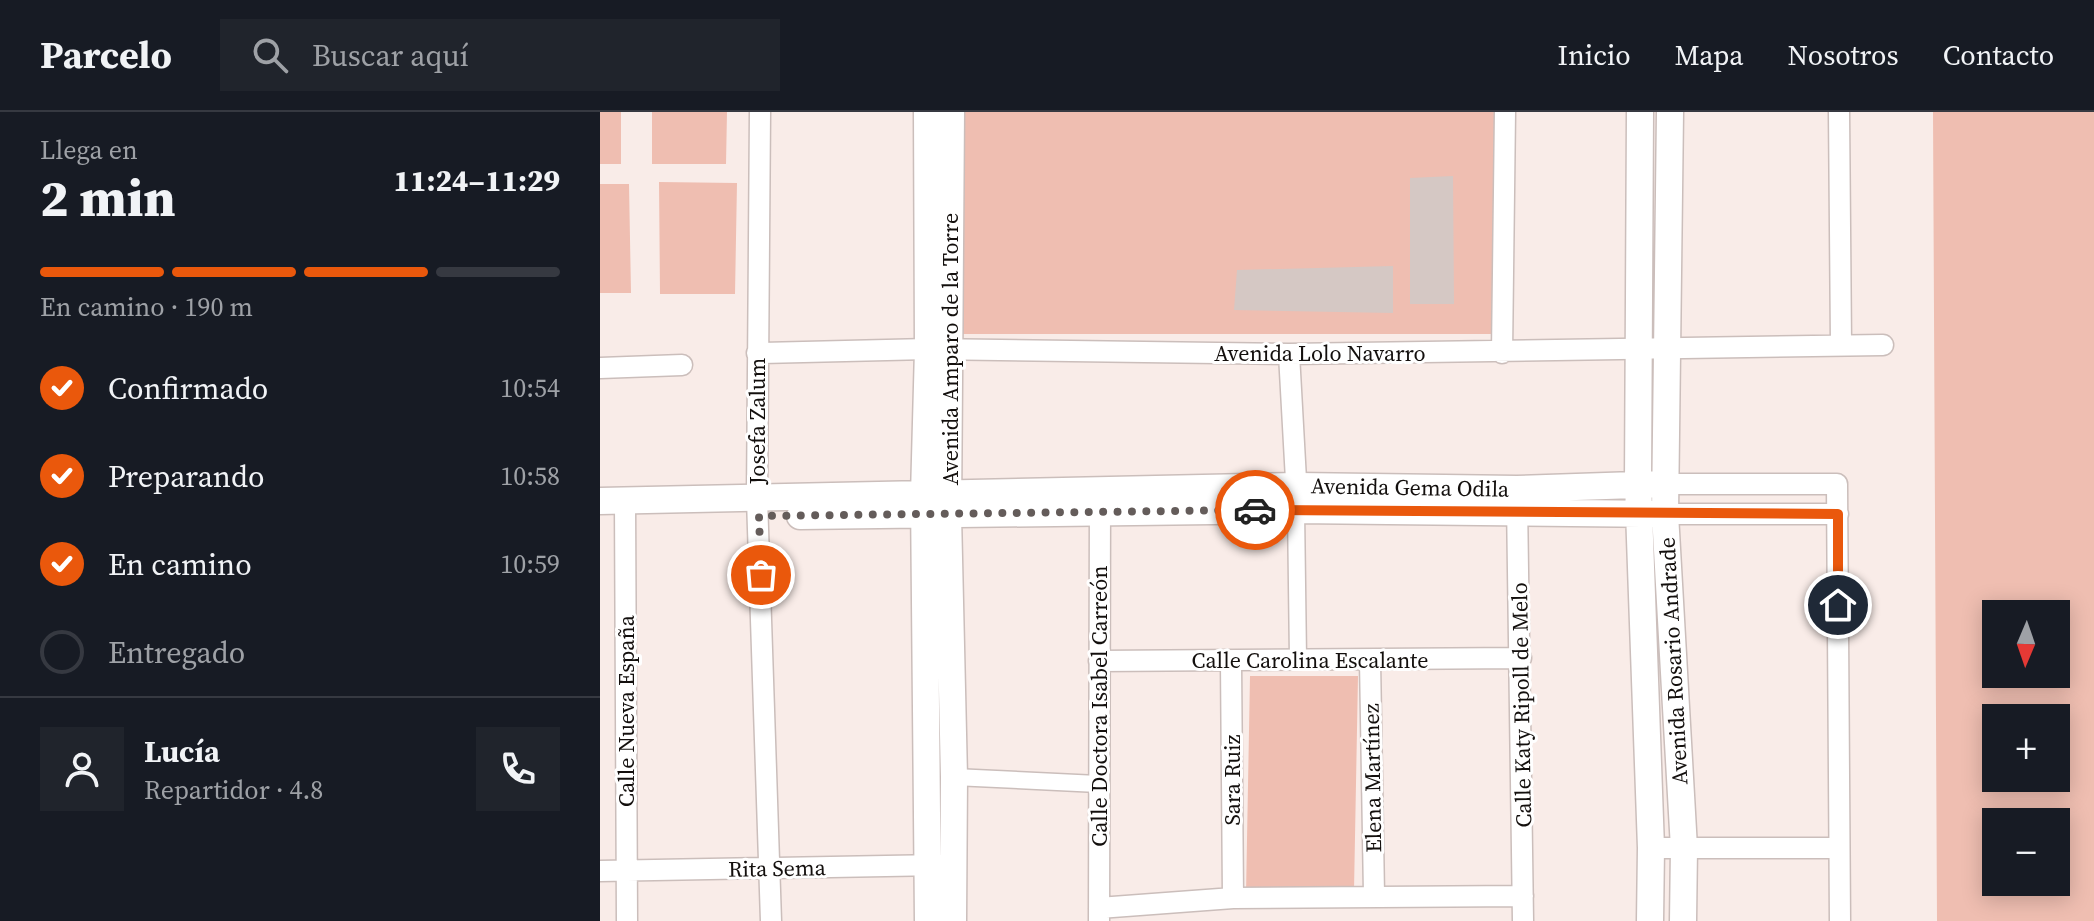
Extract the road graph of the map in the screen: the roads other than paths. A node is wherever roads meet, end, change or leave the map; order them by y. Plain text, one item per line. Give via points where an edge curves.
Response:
1 (760, 112) edge
2 (927, 112) edge
3 (951, 112) edge
4 (1505, 112) edge
5 (1640, 112) edge
6 (1670, 112) edge
7 (1839, 112) edge
8 (1841, 344) junction
9 (1883, 345) dead end
10 (1666, 348) junction
11 (938, 349) junction
12 (1638, 349) junction
13 (757, 353) junction
14 (1502, 353) junction
15 (1289, 354) junction
16 (682, 365) dead end
17 (600, 368) edge
18 (1638, 483) junction
19 (1665, 484) junction
20 (1297, 498) junction
21 (1517, 501) junction
22 (1100, 502) junction
23 (936, 505) junction
24 (758, 508) junction
25 (613, 510) edge
26 (1653, 514) junction
27 (1838, 514) junction
28 (1521, 658) junction
29 (1298, 659) junction
30 (1370, 660) junction
31 (1099, 661) junction
32 (1231, 662) junction
33 (954, 777) junction
34 (1098, 784) junction
35 (1651, 848) junction
36 (1684, 848) junction
37 (1839, 848) junction
38 (941, 865) junction
39 (770, 868) junction
40 (600, 871) edge
41 (626, 871) junction
42 (1374, 895) junction
43 (1523, 896) junction
44 (1233, 898) junction
45 (1099, 914) edge
46 (627, 921) edge
47 (771, 921) edge
48 (928, 921) edge
49 (953, 921) edge
50 (1523, 921) edge
51 (1650, 921) edge
52 (1683, 921) edge
53 (1840, 921) edge

1 - 13 street, Josefa Zalum
2 - 11 street, Avenida Amparo de la Torre
3 - 11 street, Avenida Amparo de la Torre
4 - 14 street
5 - 12 street, Avenida Rosario Andrade
6 - 10 street, Avenida Rosario Andrade
7 - 8 street
8 - 9 street, Avenida Lolo Navarro
8 - 10 street, Avenida Lolo Navarro
10 - 12 street, Avenida Lolo Navarro
10 - 19 street, Avenida Rosario Andrade
11 - 13 street, Avenida Lolo Navarro
11 - 15 street, Avenida Lolo Navarro
11 - 23 street, Avenida Amparo de la Torre
12 - 14 street, Avenida Lolo Navarro
12 - 18 street, Avenida Rosario Andrade
13 - 24 street, Josefa Zalum
14 - 15 street, Avenida Lolo Navarro
15 - 20 street
16 - 17 street
18 - 19 street, Avenida Gema Odila
18 - 21 street, Avenida Gema Odila
18 - 26 street, Avenida Rosario Andrade
19 - 26 street, Avenida Rosario Andrade
19 - 27 street, Avenida Gema Odila via 1837,484
20 - 21 street, Avenida Gema Odila
20 - 22 street, Avenida Gema Odila
20 - 29 street
21 - 26 street, Avenida Gema Odila
21 - 28 street, Calle Katy Ripoll de Melo
22 - 23 street, Avenida Gema Odila
22 - 31 street, Calle Doctora Isabel Carreón
23 - 24 street, Avenida Gema Odila
23 - 33 street, Avenida Amparo de la Torre
23 - 38 street, Avenida Amparo de la Torre
24 - 25 street, Avenida Gema Odila
24 - 39 street, Josefa Zalum
25 - 41 street, Calle Nueva España
26 - 27 street, Avenida Gema Odila
26 - 35 street, Avenida Rosario Andrade
26 - 36 street, Avenida Rosario Andrade
27 - 37 street
28 - 30 street, Calle Carolina Escalante
28 - 43 street, Calle Katy Ripoll de Melo
29 - 30 street, Calle Carolina Escalante
29 - 32 street, Calle Carolina Escalante
30 - 42 street, Elena Martínez
31 - 32 street, Calle Carolina Escalante
31 - 34 street, Calle Doctora Isabel Carreón
32 - 44 street, Sara Ruiz
33 - 34 street
33 - 38 street, Avenida Amparo de la Torre
34 - 45 street, Calle Doctora Isabel Carreón
35 - 36 street
35 - 51 street, Avenida Rosario Andrade
36 - 37 street
36 - 52 street, Avenida Rosario Andrade
37 - 53 street
38 - 39 street, Rita Sema
38 - 48 street, Avenida Amparo de la Torre
38 - 49 street, Avenida Amparo de la Torre
39 - 41 street, Rita Sema
39 - 47 street, Josefa Zalum
40 - 41 street, Rita Sema
41 - 46 street, Calle Nueva España
42 - 43 street
42 - 44 street
43 - 50 street, Calle Katy Ripoll de Melo
44 - 45 street

